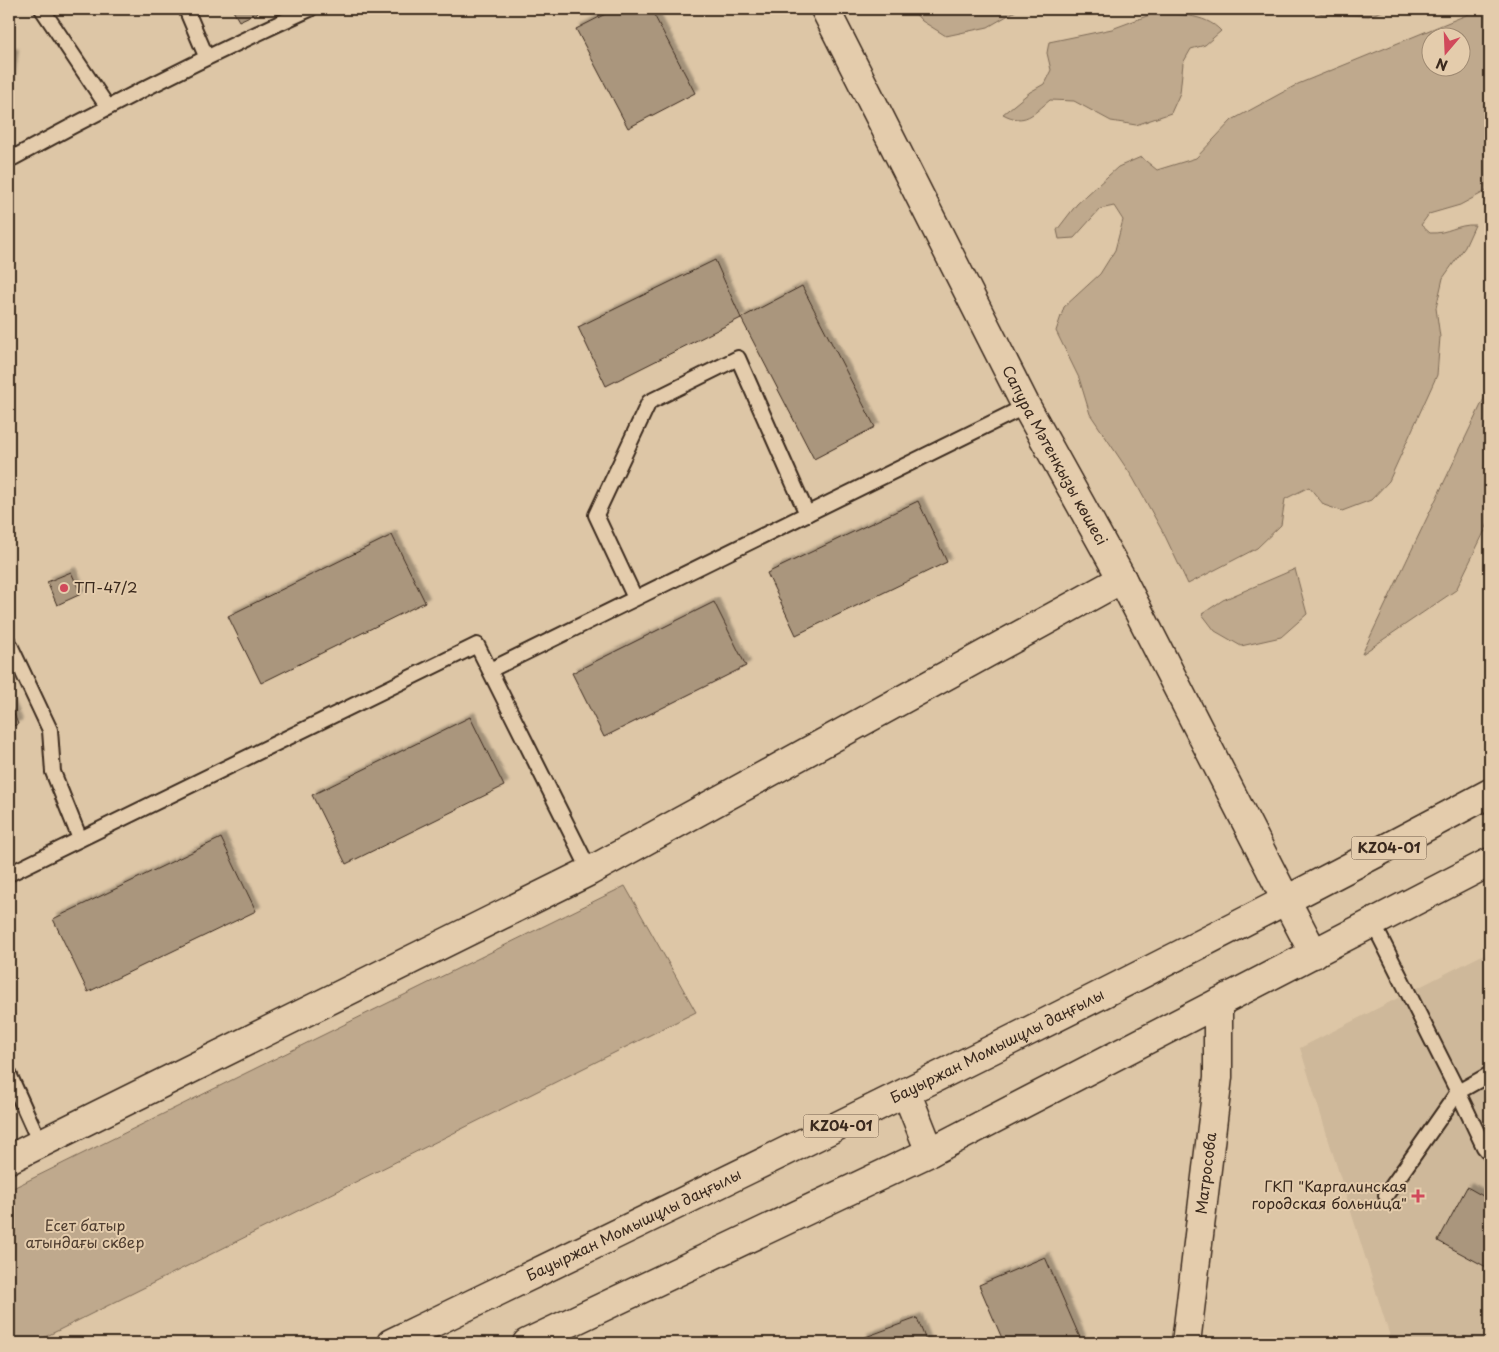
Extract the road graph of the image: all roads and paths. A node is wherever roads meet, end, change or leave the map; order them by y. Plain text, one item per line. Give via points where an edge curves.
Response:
1 (42, 9) edge
2 (186, 9) edge
3 (310, 9) edge
4 (825, 9) edge
5 (206, 56) junction
6 (107, 106) junction
7 (9, 160) edge
8 (1026, 406) junction
9 (807, 514) junction
10 (1122, 579) junction
11 (636, 598) junction
12 (9, 643) edge
13 (490, 670) junction
14 (1490, 793) edge
15 (80, 839) junction
16 (1490, 862) edge
17 (590, 871) junction
18 (9, 874) edge
19 (1287, 902) junction
20 (1373, 924) junction
21 (1314, 954) junction
22 (1218, 1003) junction
23 (9, 1074) edge
24 (1490, 1074) edge
25 (1458, 1092) junction
26 (907, 1094) junction
27 (40, 1143) junction
28 (930, 1152) junction
29 (1490, 1154) edge
30 (9, 1159) edge
31 (1386, 1195) dead end
32 (391, 1343) edge
33 (527, 1343) edge
34 (1186, 1343) edge

1 - 6 lane
2 - 5 lane
3 - 5 lane
4 - 8 street, Сапура Мәтенқызы көшесі
5 - 6 lane
6 - 7 lane
8 - 9 lane
8 - 10 street, Сапура Мәтенқызы көшесі
9 - 11 lane
9 - 11 lane via 738,358 649,402 596,515
10 - 17 street
10 - 19 street, Сапура Мәтенқызы көшесі
11 - 13 lane
12 - 15 lane via 50,730 53,772
13 - 15 lane via 477,645
13 - 17 lane
14 - 19 street, Бауыржан Момышұлы даңғылы / KZ04-01
15 - 18 lane
16 - 20 street
17 - 27 street
19 - 21 street, Сапура Мәтенқызы көшесі
19 - 26 street, Бауыржан Момышұлы даңғылы / KZ04-01
20 - 21 street
20 - 25 lane
21 - 22 street
22 - 28 street
22 - 34 street, Матросова via 1218,1076
23 - 27 lane
24 - 25 lane
25 - 29 lane
25 - 31 lane
26 - 28 street
26 - 32 street, Бауыржан Момышұлы даңғылы / KZ04-01
27 - 30 street
28 - 33 street

